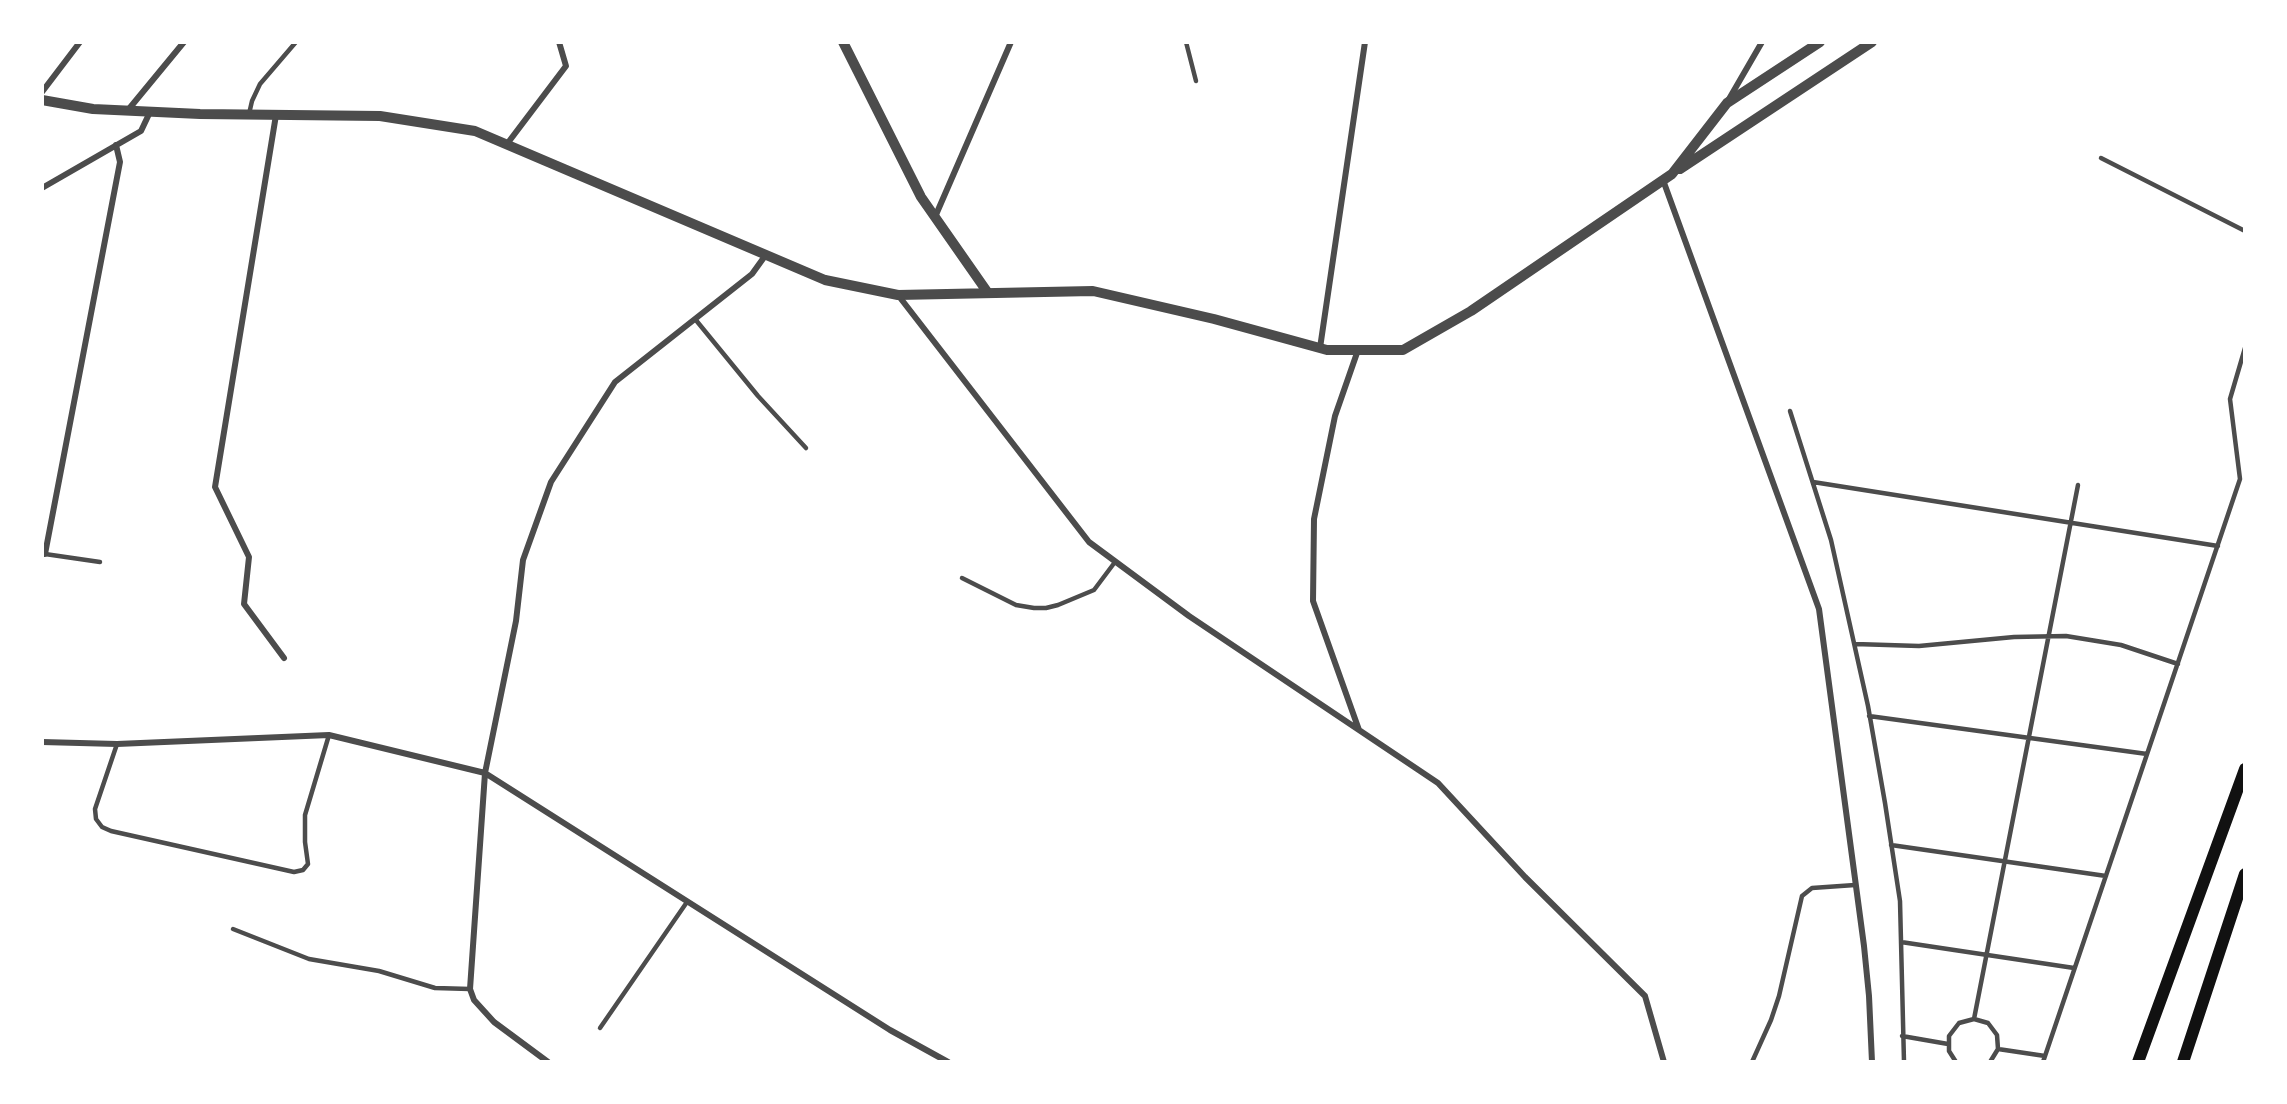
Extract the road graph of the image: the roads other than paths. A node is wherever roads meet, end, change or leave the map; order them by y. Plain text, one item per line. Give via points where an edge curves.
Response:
1 (80, 42) edge
2 (184, 42) edge
3 (296, 42) edge
4 (559, 42) edge
5 (843, 42) edge
6 (1011, 42) edge
7 (1186, 42) edge
8 (1365, 42) edge
9 (1762, 42) edge
10 (1820, 42) edge
11 (1872, 42) edge
12 (1196, 81) dead end
13 (42, 92) edge
14 (42, 100) edge
15 (1727, 103) junction
16 (128, 111) junction
17 (150, 112) junction
18 (249, 115) junction
19 (276, 115) junction
20 (507, 144) junction
21 (116, 145) junction
22 (2101, 158) dead end
23 (1667, 177) junction
24 (42, 188) edge
25 (935, 217) junction
26 (2245, 231) edge
27 (765, 256) junction
28 (988, 293) junction
29 (898, 295) junction
30 (695, 319) junction
31 (1320, 348) junction
32 (2245, 348) edge
33 (1358, 350) junction
34 (1790, 411) dead end
35 (806, 448) dead end
36 (1813, 482) junction
37 (2078, 485) dead end
38 (2070, 523) junction
39 (2217, 546) junction
40 (43, 554) edge
41 (100, 562) dead end
42 (1115, 562) junction
43 (962, 578) dead end
44 (2048, 636) junction
45 (1855, 644) junction
46 (284, 658) dead end
47 (2178, 664) junction
48 (1869, 716) junction
49 (1359, 731) junction
50 (329, 735) junction
51 (2028, 738) junction
52 (42, 742) edge
53 (117, 744) junction
54 (2147, 754) junction
55 (2245, 770) edge
56 (485, 774) junction
57 (1891, 845) junction
58 (2004, 861) junction
59 (2245, 874) edge
60 (2106, 876) junction
61 (1855, 885) junction
62 (687, 902) junction
63 (233, 929) dead end
64 (1901, 942) junction
65 (1985, 955) junction
66 (2074, 968) junction
67 (470, 989) junction
68 (1974, 1019) junction
69 (600, 1028) dead end
70 (1902, 1036) junction
71 (1948, 1044) junction
72 (1998, 1049) junction
73 (2045, 1056) junction
74 (548, 1062) edge
75 (948, 1062) edge
76 (1664, 1062) edge
77 (1752, 1062) edge
78 (1872, 1062) edge
79 (1904, 1062) edge
80 (1956, 1062) edge
81 (1990, 1062) edge
82 (2043, 1062) edge
83 (2138, 1062) edge
84 (2183, 1062) edge

1 - 13 street
2 - 16 street
3 - 18 lane via 260,84
4 - 20 street via 566,66
5 - 25 street via 921,197
6 - 25 street
7 - 12 lane
8 - 31 street
9 - 15 street
10 - 15 street
11 - 23 street
14 - 16 street
15 - 23 street
16 - 17 street
17 - 18 street
17 - 21 street via 141,131
18 - 19 street
19 - 20 street via 380,116 475,131
19 - 46 street via 215,486 249,557 244,604
20 - 27 street
21 - 24 street
21 - 40 street via 120,162
22 - 26 lane
23 - 33 street via 1471,311 1402,350
23 - 61 street via 1819,609
25 - 28 street
27 - 29 street via 825,280
27 - 30 street via 752,274
28 - 29 street
28 - 31 street via 1093,291
29 - 42 street via 1089,542
30 - 35 lane
30 - 56 street via 615,382 551,482 523,560 516,621
31 - 33 street
32 - 39 lane via 2230,399 2240,479
33 - 49 street via 1335,416 1314,519 1313,601
34 - 36 lane
36 - 38 lane
36 - 45 lane
37 - 38 lane
38 - 39 lane
38 - 44 lane
39 - 47 lane
40 - 41 lane
42 - 43 lane via 1094,590 1046,608 1016,605
42 - 49 street
44 - 45 lane via 1919,646
44 - 47 lane via 2121,645
44 - 51 lane
45 - 48 lane
47 - 54 lane
48 - 51 lane
48 - 57 lane
49 - 76 street via 1438,783 1525,877 1646,996
50 - 53 street
50 - 53 lane via 305,815 308,864 294,872 102,827 95,809
50 - 56 street
51 - 54 lane
51 - 58 lane
52 - 53 street
54 - 60 lane
55 - 83 main road
56 - 62 street
56 - 67 street
57 - 58 lane
57 - 64 lane via 1900,901
58 - 60 lane
58 - 65 lane
59 - 84 main road
60 - 66 lane
61 - 77 lane via 1812,888 1802,896 1779,996
61 - 78 street via 1869,996
62 - 69 lane
62 - 75 street via 890,1030
63 - 67 lane via 309,959 379,971 435,988
64 - 65 lane
64 - 70 lane
65 - 66 lane
65 - 68 lane
66 - 73 lane
67 - 74 street via 474,1000 494,1022
68 - 71 lane via 1959,1023
68 - 72 lane via 1993,1028
70 - 71 lane
70 - 79 lane
71 - 80 lane
72 - 73 lane
72 - 81 lane
73 - 82 lane

